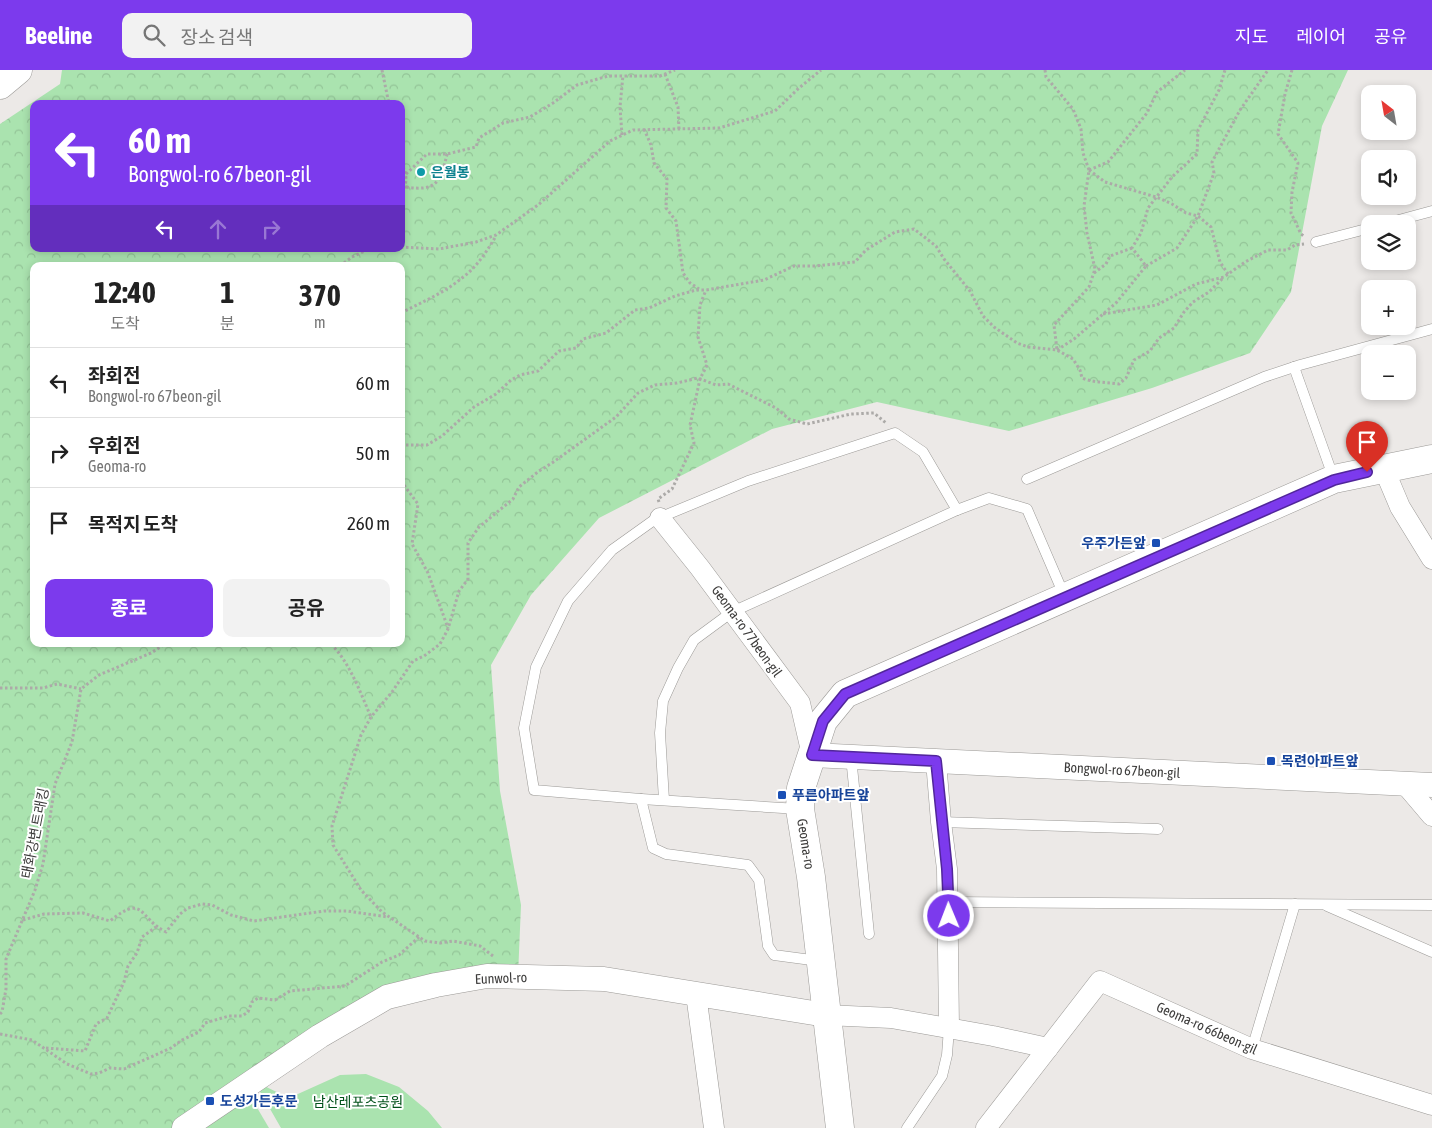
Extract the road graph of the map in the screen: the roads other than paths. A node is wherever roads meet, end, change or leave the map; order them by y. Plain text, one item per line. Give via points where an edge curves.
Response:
1 (4, 70) edge
2 (18, 70) edge
3 (0, 73) edge
4 (0, 85) edge
5 (1432, 211) edge
6 (1416, 215) edge
7 (1361, 230) edge
8 (1316, 242) road end
9 (1432, 329) edge
10 (1294, 367) junction
11 (1432, 459) edge
12 (1384, 469) junction
13 (1027, 479) dead end
14 (1334, 480) junction
15 (957, 510) junction
16 (660, 518) junction
17 (1432, 559) edge
18 (1065, 598) junction
19 (732, 612) junction
20 (812, 755) junction
21 (851, 757) junction
22 (936, 761) junction
23 (1404, 783) junction
24 (1432, 784) edge
25 (641, 799) junction
26 (664, 800) junction
27 (800, 809) junction
28 (1432, 816) edge
29 (941, 822) junction
30 (1158, 829) dead end
31 (949, 902) junction
32 (1294, 904) junction
33 (1321, 904) junction
34 (1432, 904) edge
35 (869, 934) dead end
36 (1432, 952) edge
37 (820, 961) junction
38 (696, 994) junction
39 (826, 1015) junction
40 (949, 1028) junction
41 (1048, 1048) junction
42 (1252, 1050) junction
43 (1432, 1105) edge
44 (184, 1128) edge
45 (714, 1128) edge
46 (840, 1128) edge
47 (906, 1128) edge
48 (986, 1128) edge

1 - 3 main road
2 - 4 main road
5 - 6 lane
7 - 8 lane
9 - 10 lane
10 - 13 lane
10 - 14 lane
11 - 12 main road, Geoma-ro
12 - 14 main road, Geoma-ro
12 - 17 street via 1400,506
14 - 18 main road, Geoma-ro
15 - 16 lane via 923,452 895,433 748,481
15 - 18 lane via 989,498 1027,508
15 - 19 lane
16 - 19 street, Geoma-ro 77beon-gil
16 - 25 lane via 612,550 568,601 536,667 524,728 534,790
18 - 20 main road, Geoma-ro via 845,694 823,721
19 - 20 street, Geoma-ro 77beon-gil via 800,703
19 - 26 lane via 694,640 663,701 660,733
20 - 21 street, Bongwol-ro 67beon-gil
20 - 27 main road, Geoma-ro via 801,788
21 - 22 street, Bongwol-ro 67beon-gil
21 - 35 lane
22 - 23 street, Bongwol-ro 67beon-gil
22 - 29 street
23 - 24 street, Bongwol-ro 67beon-gil
23 - 28 street
25 - 26 lane
25 - 37 lane via 653,848 666,854 748,865 759,880 768,946 774,955
26 - 27 lane
27 - 37 main road, Geoma-ro
29 - 30 lane
29 - 31 street
31 - 32 lane
31 - 40 street
32 - 33 lane
32 - 42 lane
33 - 34 lane
33 - 36 lane
37 - 39 main road, Geoma-ro
38 - 39 street, Eunwol-ro
38 - 44 street, Eunwol-ro via 604,979 487,976 387,997 320,1036
38 - 45 street
39 - 40 street via 891,1018
39 - 46 main road, Geoma-ro
40 - 41 street
40 - 47 lane via 948,1056 942,1076
41 - 42 street, Geoma-ro 66beon-gil via 1100,981
41 - 48 street, Geoma-ro 66beon-gil
42 - 43 street, Geoma-ro 66beon-gil

